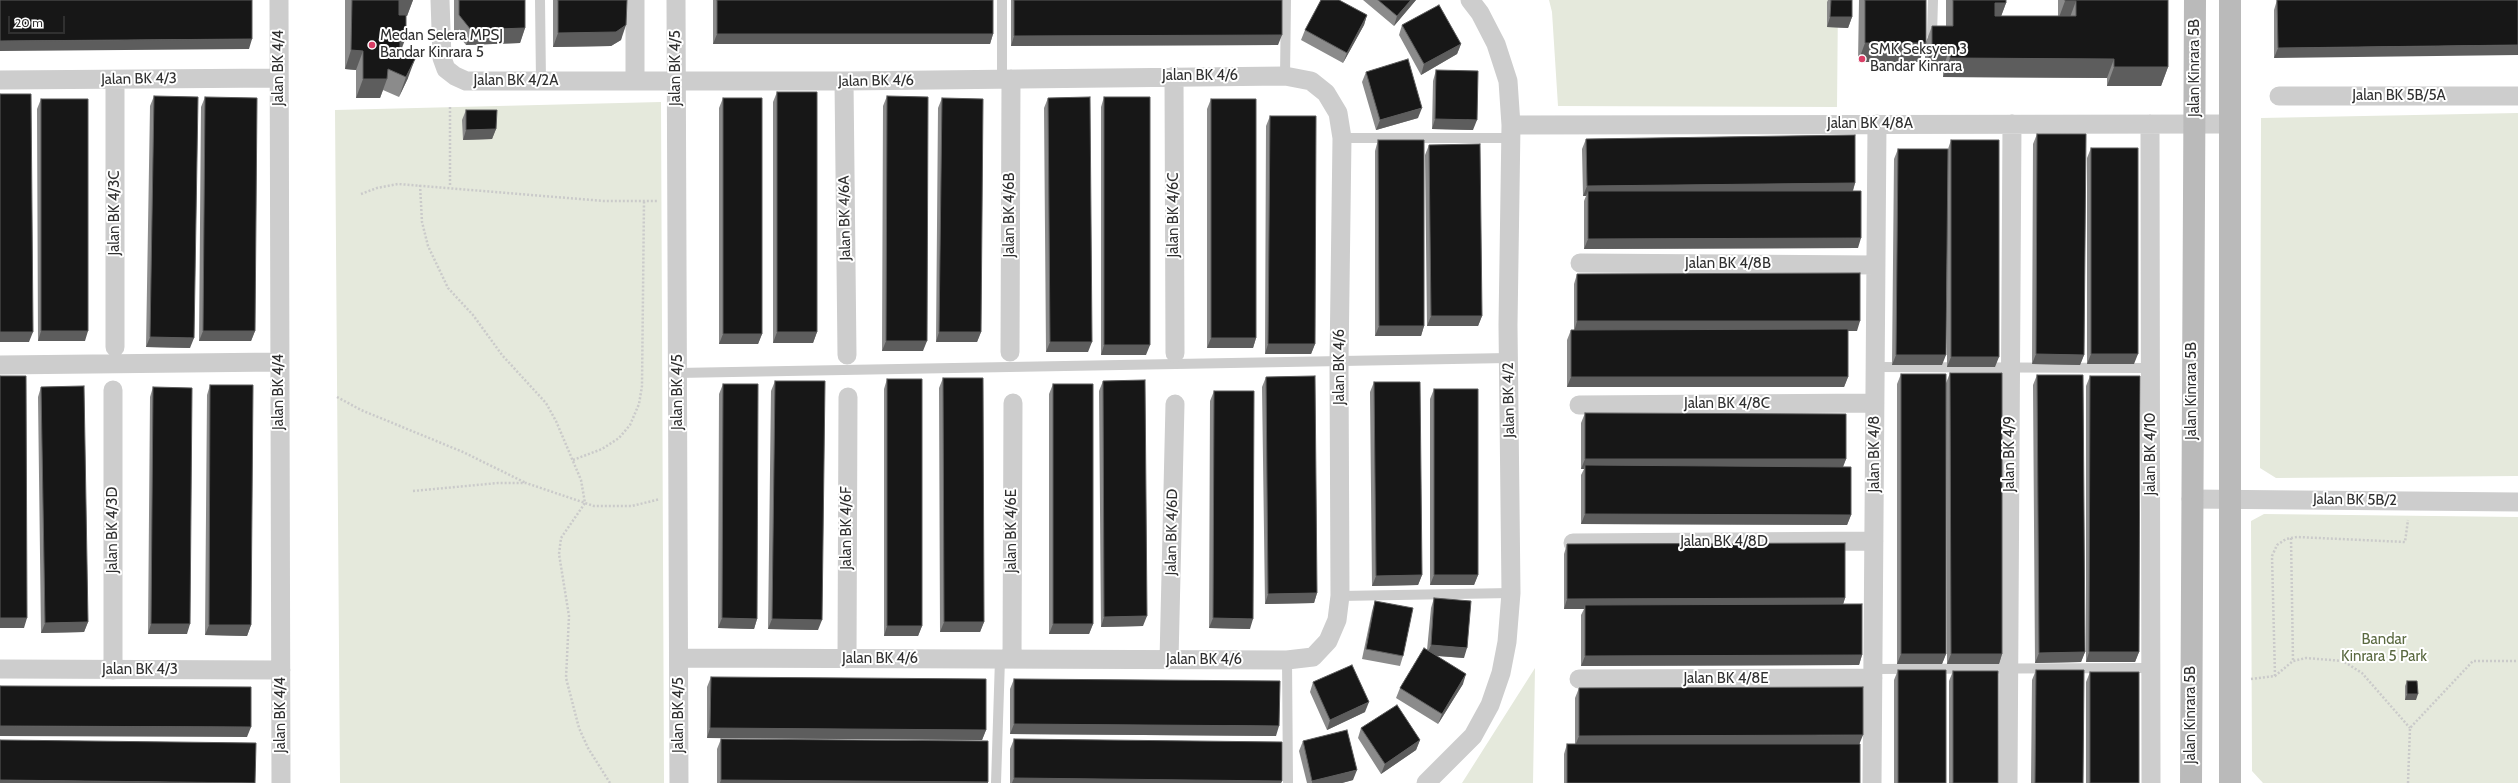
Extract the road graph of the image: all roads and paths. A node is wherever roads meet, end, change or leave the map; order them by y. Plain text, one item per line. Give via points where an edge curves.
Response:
1 (279, 0) edge
2 (440, 0) edge
3 (540, 0) edge
4 (635, 0) edge
5 (676, 0) edge
6 (1002, 0) edge
7 (1286, 0) edge
8 (1470, 0) edge
9 (1933, 0) edge
10 (2195, 0) edge
11 (2230, 0) edge
12 (1932, 35) edge
13 (1174, 76) junction
14 (1285, 76) junction
15 (279, 78) junction
16 (1007, 79) junction
17 (0, 80) edge
18 (115, 80) junction
19 (541, 80) junction
20 (635, 81) junction
21 (676, 81) junction
22 (844, 81) junction
23 (2279, 96) dead end
24 (2518, 96) edge
25 (450, 107) dead end
26 (1877, 124) junction
27 (2012, 124) junction
28 (2150, 124) junction
29 (2194, 124) junction
30 (2230, 124) junction
31 (1511, 131) junction
32 (1342, 138) junction
33 (420, 185) junction
34 (450, 187) junction
35 (360, 194) dead end
36 (644, 201) junction
37 (662, 201) dead end
38 (1580, 263) dead end
39 (1876, 265) junction
40 (115, 347) dead end
41 (1010, 352) dead end
42 (1174, 353) dead end
43 (847, 355) dead end
44 (1508, 358) junction
45 (279, 362) junction
46 (1339, 362) junction
47 (0, 365) edge
48 (1875, 368) junction
49 (2010, 368) junction
50 (2150, 368) junction
51 (677, 373) junction
52 (113, 390) dead end
53 (848, 397) dead end
54 (337, 398) dead end
55 (1875, 402) junction
56 (1013, 403) dead end
57 (1176, 404) dead end
58 (1579, 405) dead end
59 (573, 460) junction
60 (526, 483) junction
61 (413, 491) dead end
62 (663, 498) dead end
63 (2191, 499) junction
64 (2228, 499) junction
65 (2518, 502) edge
66 (585, 503) junction
67 (2409, 515) dead end
68 (2291, 538) junction
69 (1874, 541) junction
70 (1573, 543) edge
71 (1510, 593) junction
72 (1340, 596) junction
73 (680, 658) junction
74 (847, 659) junction
75 (1006, 659) junction
76 (1169, 660) junction
77 (1286, 660) junction
78 (2293, 661) junction
79 (2518, 661) edge
80 (2009, 668) junction
81 (2151, 668) junction
82 (0, 669) edge
83 (113, 670) junction
84 (281, 670) junction
85 (1873, 674) junction
86 (2275, 676) junction
87 (1579, 679) dead end
88 (2251, 679) dead end
89 (2410, 728) junction
90 (281, 783) edge
91 (610, 783) edge
92 (679, 783) edge
93 (996, 783) edge
94 (1288, 783) edge
95 (1426, 783) edge
96 (1872, 783) edge
97 (2008, 783) edge
98 (2151, 783) edge
99 (2191, 783) edge
100 (2230, 783) edge
101 (2408, 783) edge

1 - 15 street, Jalan BK 4/4
2 - 19 street, Jalan BK 4/2A via 441,53 446,69 466,80
3 - 19 lane
4 - 20 street
5 - 21 street, Jalan BK 4/5
6 - 16 lane
7 - 14 lane
8 - 31 street, Jalan BK 4/2 via 1496,44 1508,80
9 - 12 lane
10 - 29 street, Jalan Kinrara 5B
11 - 30 street
13 - 14 street, Jalan BK 4/6
13 - 16 street, Jalan BK 4/6
13 - 42 street, Jalan BK 4/6C
14 - 32 street, Jalan BK 4/6 via 1311,81 1326,93 1338,113
15 - 18 street, Jalan BK 4/3
15 - 45 street, Jalan BK 4/4
16 - 22 street, Jalan BK 4/6
16 - 41 street, Jalan BK 4/6B
17 - 18 street, Jalan BK 4/3
18 - 40 street, Jalan BK 4/3C
19 - 20 street, Jalan BK 4/2A
20 - 21 street, Jalan BK 4/2A
21 - 22 street, Jalan BK 4/6
21 - 51 street, Jalan BK 4/5
22 - 43 street, Jalan BK 4/6A
23 - 24 street, Jalan BK 5B/5A
25 - 34 path
26 - 27 street, Jalan BK 4/8A
26 - 31 street, Jalan BK 4/8A
26 - 39 street, Jalan BK 4/8
27 - 28 street, Jalan BK 4/8A
27 - 49 street, Jalan BK 4/9
28 - 29 street, Jalan BK 4/8A
28 - 50 street, Jalan BK 4/10
29 - 30 street, Jalan BK 4/8A
29 - 63 street, Jalan Kinrara 5B
30 - 64 street
31 - 32 lane
31 - 44 street, Jalan BK 4/2
32 - 46 street, Jalan BK 4/6
33 - 34 path
33 - 35 path via 398,184
33 - 59 path via 422,222 428,246 448,288 473,314 502,355 546,403
34 - 36 path via 548,197
36 - 37 path
36 - 59 path via 642,386 639,404 630,425 619,438 602,449
38 - 39 street, Jalan BK 4/8B
39 - 48 street, Jalan BK 4/8
44 - 46 lane
44 - 71 street, Jalan BK 4/2
45 - 47 street
45 - 84 street, Jalan BK 4/4
46 - 51 lane
46 - 72 street, Jalan BK 4/6
48 - 49 lane
48 - 55 street, Jalan BK 4/8
49 - 50 lane
49 - 80 street, Jalan BK 4/9
50 - 81 street, Jalan BK 4/10
51 - 73 street, Jalan BK 4/5
52 - 83 street, Jalan BK 4/3D
53 - 74 street, Jalan BK 4/6F
54 - 60 path via 463,452
55 - 58 street, Jalan BK 4/8C
55 - 69 street, Jalan BK 4/8
56 - 75 street, Jalan BK 4/6E
57 - 76 street, Jalan BK 4/6D
59 - 66 path via 581,480
60 - 61 path
60 - 66 path
62 - 66 path via 632,506 612,507
63 - 64 street, Jalan BK 5B/2
63 - 99 street, Jalan Kinrara 5B
64 - 65 street, Jalan BK 5B/2
64 - 100 street
66 - 91 path via 561,538 559,554 569,616 566,678 579,728
67 - 68 path via 2406,542
68 - 78 path
68 - 86 path via 2277,545 2272,556
69 - 70 street, Jalan BK 4/8D
69 - 85 street, Jalan BK 4/8
71 - 72 lane
71 - 95 street, Jalan BK 4/2 via 1507,642 1501,673 1490,705 1473,736
72 - 77 street, Jalan BK 4/6 via 1337,620 1328,641 1313,657
73 - 74 street, Jalan BK 4/6
73 - 92 street, Jalan BK 4/5
74 - 75 street, Jalan BK 4/6
75 - 76 street, Jalan BK 4/6
75 - 93 lane
76 - 77 street, Jalan BK 4/6
77 - 94 lane
78 - 86 path
78 - 89 path via 2323,658 2343,661 2362,673
79 - 89 path via 2473,661
80 - 81 lane
80 - 85 lane
80 - 97 street, Jalan BK 4/9
81 - 98 street, Jalan BK 4/10
82 - 83 street, Jalan BK 4/3
83 - 84 street, Jalan BK 4/3
84 - 90 street, Jalan BK 4/4
85 - 87 street, Jalan BK 4/8E
85 - 96 street, Jalan BK 4/8
86 - 88 path
89 - 101 path

